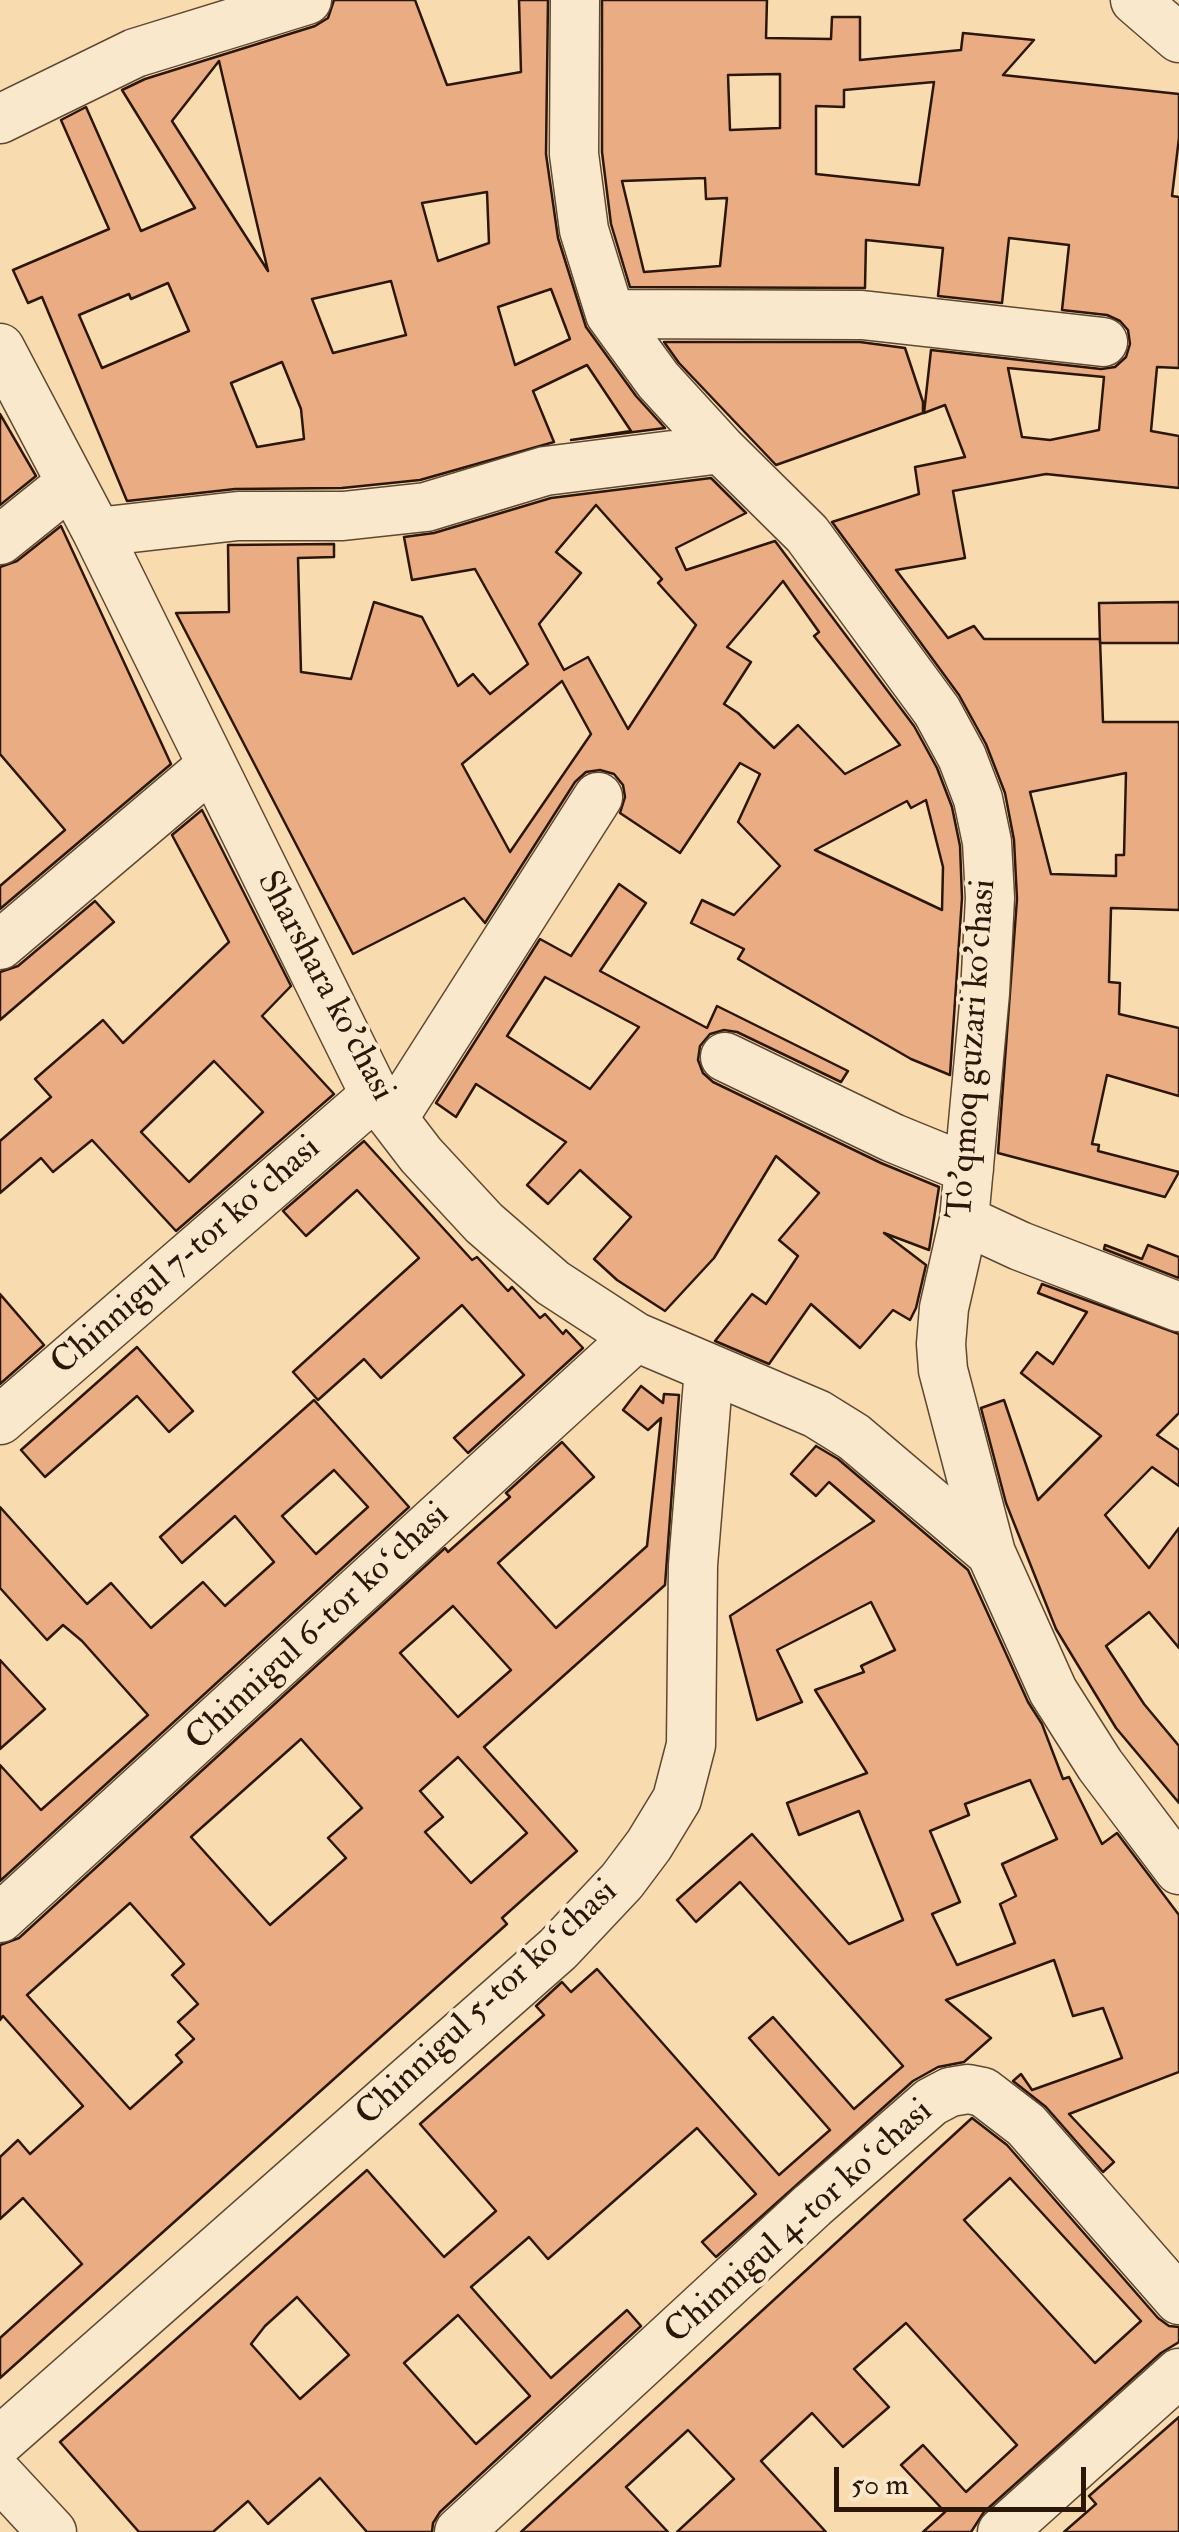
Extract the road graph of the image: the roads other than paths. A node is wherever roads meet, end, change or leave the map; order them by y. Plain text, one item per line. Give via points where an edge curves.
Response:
1 (306, 0) edge
2 (575, 0) edge
3 (1135, 0) edge
4 (1179, 38) edge
5 (0, 118) edge
6 (610, 314) junction
7 (1103, 342) dead end
8 (0, 348) edge
9 (721, 449) junction
10 (71, 483) junction
11 (97, 532) junction
12 (0, 540) edge
13 (211, 766) junction
14 (598, 797) dead end
15 (0, 945) edge
16 (726, 1057) dead end
17 (384, 1106) junction
18 (970, 1168) junction
19 (964, 1220) junction
20 (1179, 1306) edge
21 (636, 1337) junction
22 (709, 1368) junction
23 (0, 1420) edge
24 (990, 1553) junction
25 (1179, 1870) edge
26 (0, 1918) edge
27 (1179, 2300) edge
28 (1179, 2373) edge
29 (0, 2441) edge
30 (0, 2476) edge
31 (52, 2532) edge
32 (459, 2532) edge
33 (1002, 2532) edge

1 - 5 street via 135,52
2 - 6 street, To'qmoq guzari ko'chasi via 574,154 584,230
3 - 4 street
6 - 7 street via 862,315
6 - 9 street, To'qmoq guzari ko'chasi
8 - 10 street, Sharshara ko'chasi
9 - 11 street via 545,472 426,507 238,516
9 - 18 street, To'qmoq guzari ko'chasi via 807,534 886,638 937,711 978,799 990,898
10 - 11 street, Sharshara ko'chasi
10 - 12 street
11 - 13 street, Sharshara ko'chasi
13 - 15 street
13 - 17 street, Sharshara ko'chasi
14 - 17 street, Chinnigul 7-tor koʻchasi
16 - 18 street
17 - 21 street, Sharshara ko'chasi via 484,1222 553,1283
17 - 23 street, Chinnigul 7-tor koʻchasi
18 - 19 street, To'qmoq guzari ko'chasi
19 - 20 street
19 - 24 street, To'qmoq guzari ko'chasi via 944,1308 943,1370
21 - 22 street, Sharshara ko'chasi
21 - 26 street, Chinnigul 6-tor koʻchasi
22 - 24 street, Sharshara ko'chasi via 854,1437
22 - 29 street, Chinnigul 5-tor koʻchasi via 692,1565 691,1745 678,1799 649,1844 558,1948
24 - 25 street, To'qmoq guzari ko'chasi via 1053,1691
27 - 32 street, Chinnigul 4-tor koʻchasi via 1014,2115 984,2092 950,2092 813,2205
28 - 33 street
30 - 31 street

